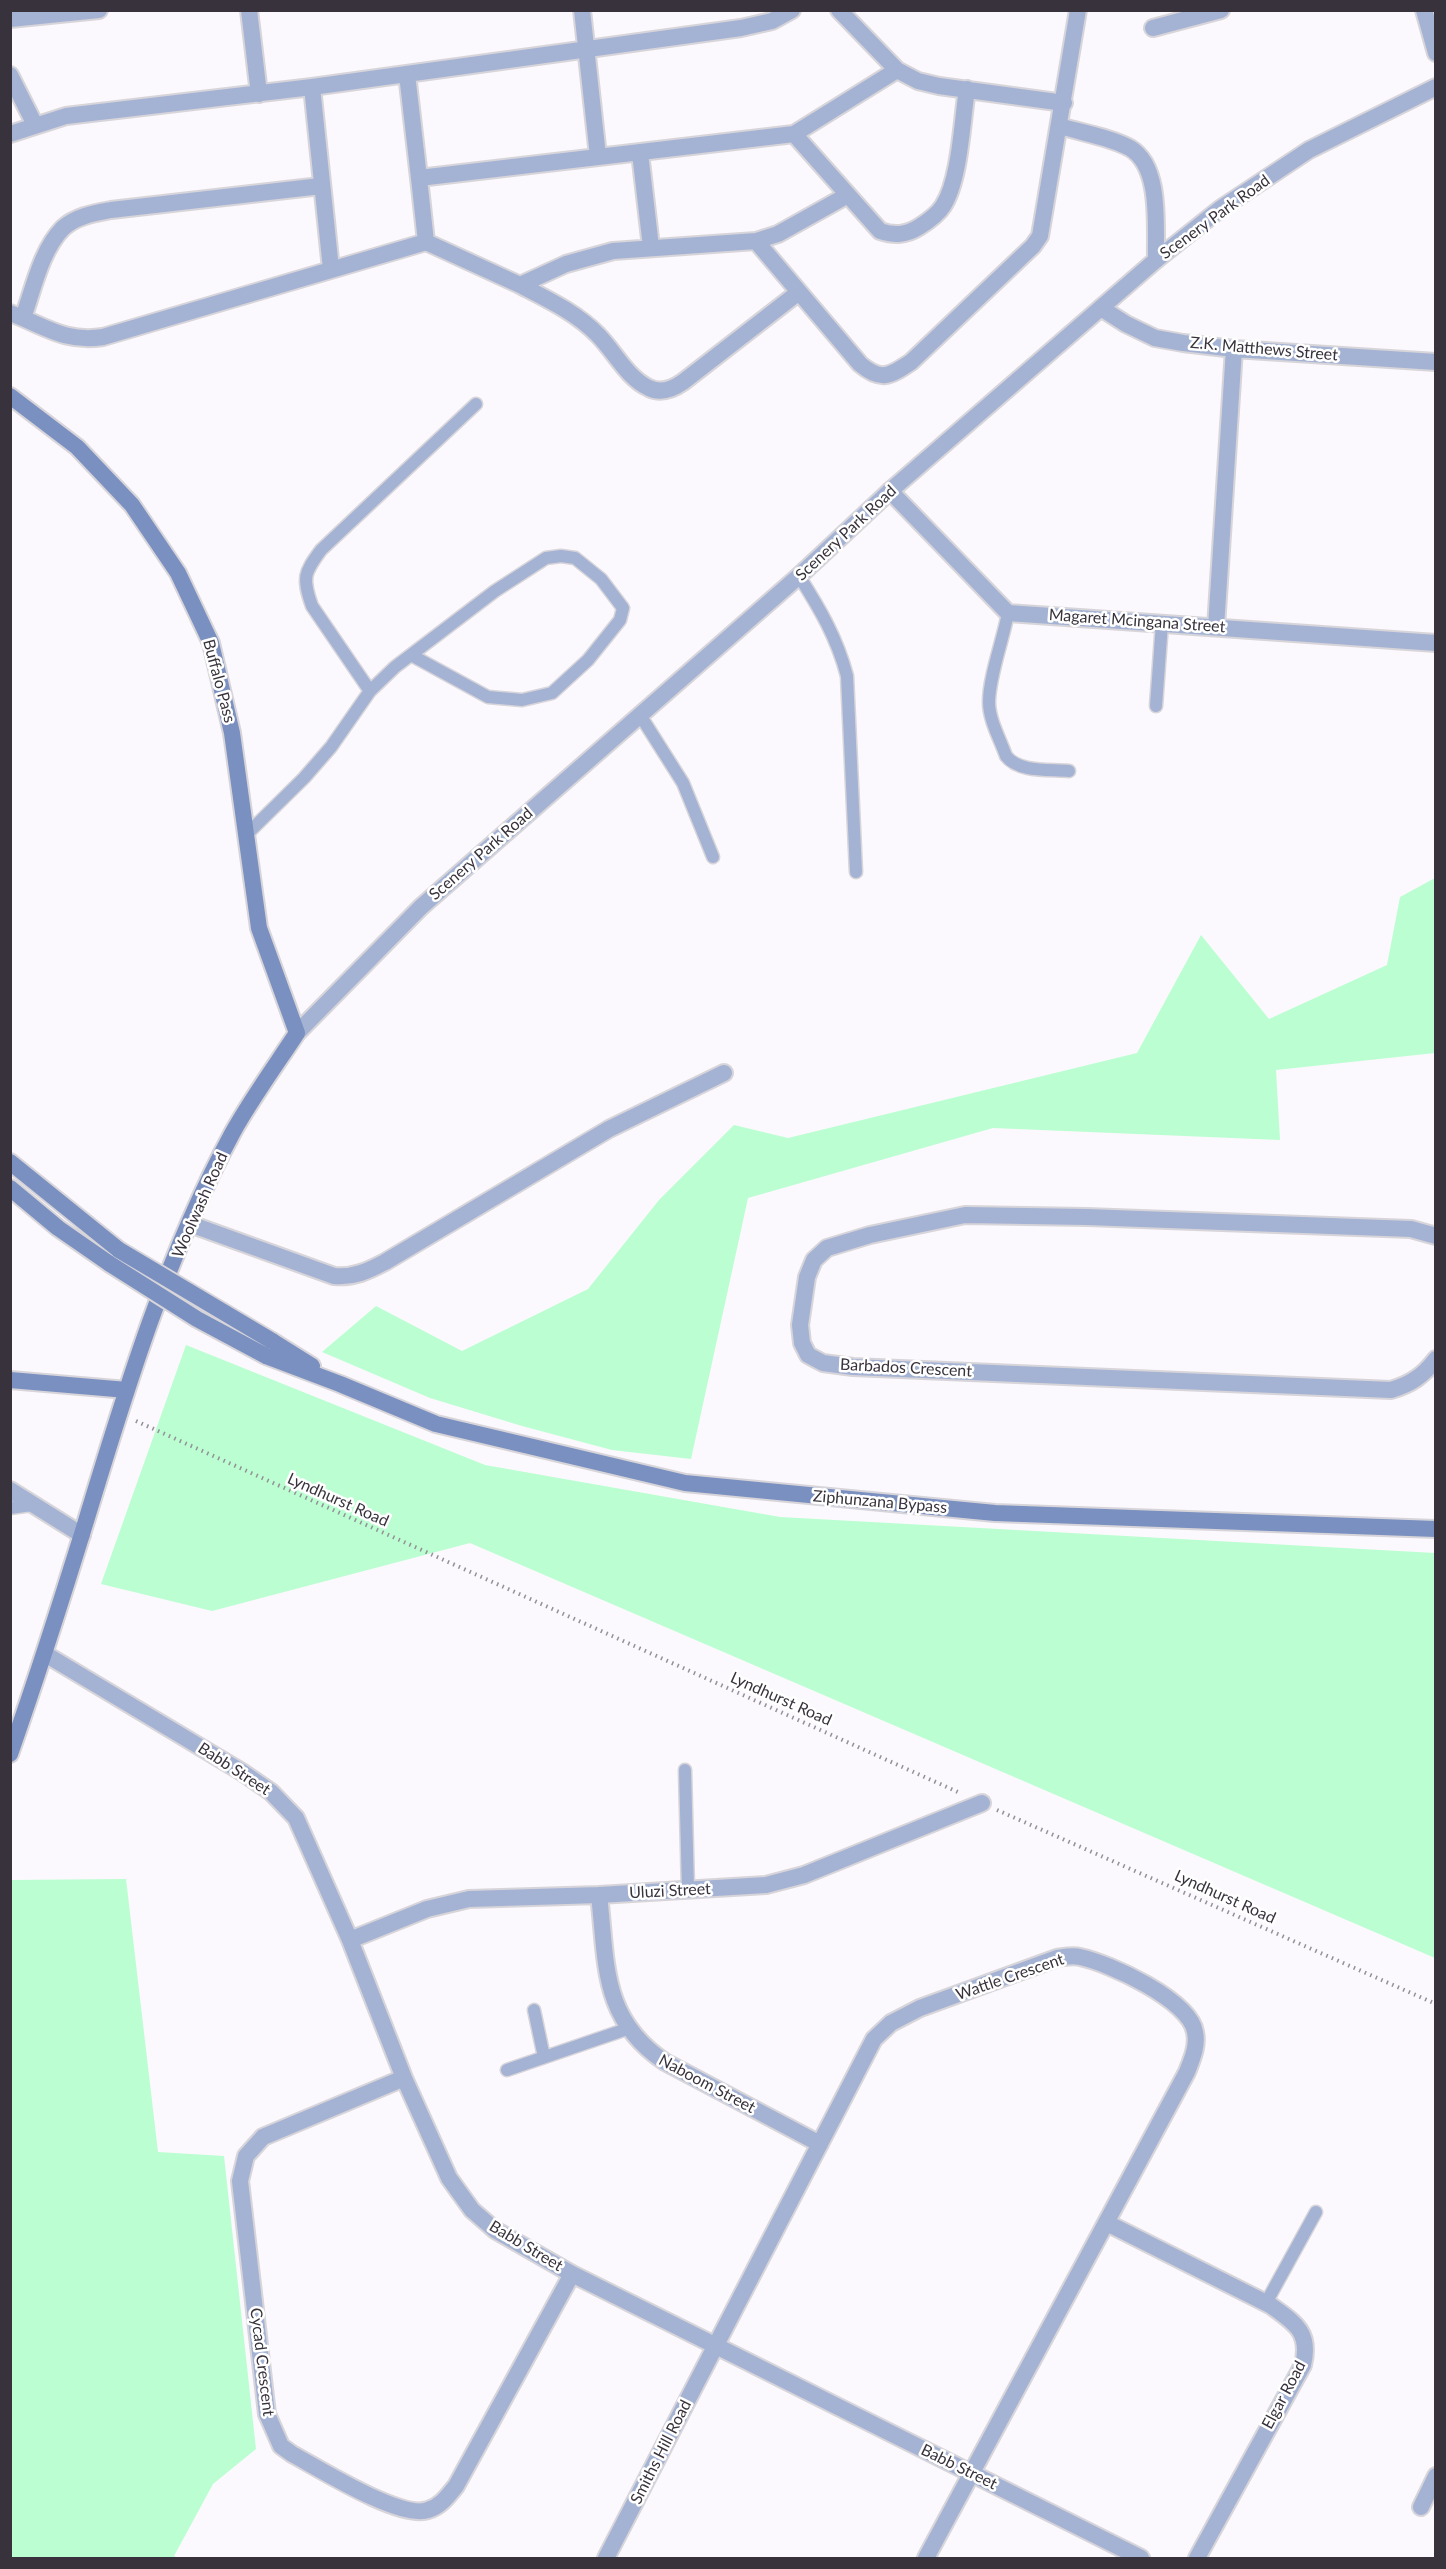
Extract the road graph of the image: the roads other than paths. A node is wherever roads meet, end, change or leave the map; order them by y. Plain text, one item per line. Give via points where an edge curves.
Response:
1 (99, 10) edge
2 (249, 10) edge
3 (582, 10) edge
4 (792, 10) edge
5 (839, 10) edge
6 (1078, 10) edge
7 (1221, 10) edge
8 (1424, 10) edge
9 (94, 11) edge
10 (10, 19) edge
11 (1153, 28) dead end
12 (586, 50) junction
13 (1436, 53) edge
14 (897, 70) junction
15 (407, 74) junction
16 (10, 75) edge
17 (312, 87) junction
18 (1436, 87) edge
19 (967, 89) junction
20 (259, 94) junction
21 (1064, 103) junction
22 (35, 125) junction
23 (1060, 126) junction
24 (10, 134) edge
25 (794, 134) junction
26 (640, 153) junction
27 (598, 156) junction
28 (418, 178) junction
29 (321, 186) junction
30 (846, 196) junction
31 (756, 241) junction
32 (426, 242) junction
33 (651, 247) junction
34 (1156, 260) junction
35 (331, 269) junction
36 (520, 285) junction
37 (799, 292) junction
38 (1101, 308) junction
39 (16, 315) edge
40 (1234, 349) junction
41 (1436, 362) edge
42 (10, 396) edge
43 (476, 404) dead end
44 (890, 491) junction
45 (799, 576) junction
46 (1008, 613) junction
47 (1162, 623) junction
48 (1216, 627) junction
49 (1436, 643) edge
50 (411, 655) junction
51 (370, 691) junction
52 (1155, 706) dead end
53 (640, 715) junction
54 (1069, 771) dead end
55 (245, 836) junction
56 (713, 857) dead end
57 (856, 872) dead end
58 (297, 1032) junction
59 (724, 1073) dead end
60 (10, 1162) edge
61 (10, 1188) edge
62 (190, 1224) junction
63 (1436, 1236) edge
64 (115, 1257) junction
65 (1436, 1359) edge
66 (10, 1380) edge
67 (127, 1390) junction
68 (10, 1490) edge
69 (32, 1505) junction
70 (10, 1508) edge
71 (1436, 1529) edge
72 (82, 1535) junction
73 (45, 1654) junction
74 (10, 1754) edge
75 (685, 1770) dead end
76 (982, 1803) road end
77 (688, 1890) junction
78 (599, 1895) junction
79 (350, 1940) junction
80 (534, 2010) dead end
81 (627, 2029) junction
82 (544, 2057) junction
83 (507, 2070) dead end
84 (404, 2078) junction
85 (820, 2144) junction
86 (1316, 2212) dead end
87 (1107, 2223) junction
88 (572, 2274) junction
89 (1266, 2303) junction
90 (715, 2346) junction
91 (971, 2473) junction
92 (1436, 2476) edge
93 (1421, 2507) dead end
94 (606, 2559) edge
95 (926, 2559) edge
96 (1141, 2559) edge
97 (1197, 2559) edge

1 - 9 street
2 - 20 street
3 - 12 street
4 - 12 street via 772,21 741,28
5 - 14 street
6 - 21 street
7 - 11 street
8 - 13 street
9 - 10 street
12 - 15 street
12 - 27 street
14 - 19 street via 918,81
14 - 25 street
15 - 17 street
15 - 28 street
16 - 22 street
17 - 20 street
17 - 29 street
18 - 34 street, Scenery Park Road via 1309,150 1220,210
19 - 21 street
19 - 30 street via 952,187 942,207 926,222 909,233 891,235 880,231
20 - 22 street via 66,116
21 - 23 street
22 - 24 street
23 - 34 street via 1131,148 1149,166
23 - 37 street via 1040,236 895,372 881,376 870,373
25 - 26 street
25 - 30 street
26 - 27 street
26 - 33 street
27 - 28 street
28 - 32 street
29 - 35 street
29 - 39 street via 86,215 64,228 52,243
30 - 31 street via 778,234
31 - 33 street
31 - 37 street
32 - 35 street
32 - 36 street
33 - 36 street via 613,251 566,264
34 - 38 street, Scenery Park Road
35 - 39 street via 85,340 69,338
36 - 37 street via 585,324 636,380 660,391 683,382
38 - 40 street, Z.K. Matthews Street via 1155,338
38 - 44 street, Scenery Park Road
40 - 41 street, Z.K. Matthews Street
40 - 48 street
42 - 55 main road, Buffalo Pass via 76,447 132,505 178,573 211,643 232,733
43 - 51 lane via 321,550 306,570 312,606
44 - 45 street, Scenery Park Road
44 - 46 street
45 - 53 street, Scenery Park Road
45 - 57 lane via 839,647 847,676
46 - 47 street, Magaret Mcingana Street
46 - 54 lane via 991,684 989,704 993,720 1011,762 1020,767
47 - 48 street, Magaret Mcingana Street
47 - 52 lane
48 - 49 street, Magaret Mcingana Street
50 - 50 lane via 546,558 575,558 602,579 623,608 620,620 588,660 552,693 522,700 488,697
50 - 51 lane
51 - 55 lane via 331,747
53 - 56 lane via 683,783
53 - 58 street, Scenery Park Road via 421,907
55 - 58 main road, Buffalo Pass via 259,928
58 - 62 main road, Woolwash Road via 234,1131
59 - 62 street via 609,1129 363,1273 334,1276
60 - 64 main road
61 - 64 main road via 58,1228
62 - 67 main road, Woolwash Road
63 - 65 street, Barbados Crescent via 1411,1229 964,1215 827,1248 814,1260 807,1277 800,1325 808,1355 823,1363 853,1367 1391,1390 1409,1384
64 - 71 main road, Ziphunzana Bypass, bridge via 269,1349 436,1424 685,1483 995,1513
66 - 67 main road
67 - 72 main road, Woolwash Road
68 - 69 street
69 - 70 lane
69 - 72 street
72 - 73 main road, Woolwash Road
73 - 74 main road, Woolwash Road
73 - 79 street, Babb Street via 271,1792 296,1818
75 - 77 lane
76 - 77 street, Uluzi Street via 804,1875 766,1885
77 - 78 street, Uluzi Street
78 - 79 street, Uluzi Street via 470,1899 427,1909
78 - 81 street, Naboom Street via 609,1986
79 - 84 street, Babb Street
80 - 82 lane
81 - 82 lane
81 - 85 street, Naboom Street via 645,2049 665,2062
82 - 83 lane
84 - 88 street, Babb Street via 449,2178 472,2210 495,2230
84 - 88 street, Cycad Crescent via 263,2138 246,2156 240,2181 267,2414 281,2446 394,2507 413,2513 444,2502
85 - 87 street, Wattle Crescent via 874,2039 891,2023 1005,1976 1057,1958 1077,1956 1164,1994 1185,2011 1196,2030 1196,2048 1187,2072
85 - 90 street, Wattle Crescent
86 - 89 lane
87 - 89 street, Elgar Road
87 - 91 street, Wattle Crescent
88 - 90 street, Babb Street
89 - 97 street, Elgar Road via 1292,2320 1304,2335 1307,2349 1303,2365
90 - 91 street, Babb Street
90 - 94 street, Smiths Hill Road
91 - 95 street, Wattle Crescent
91 - 96 street, Babb Street
92 - 93 street

